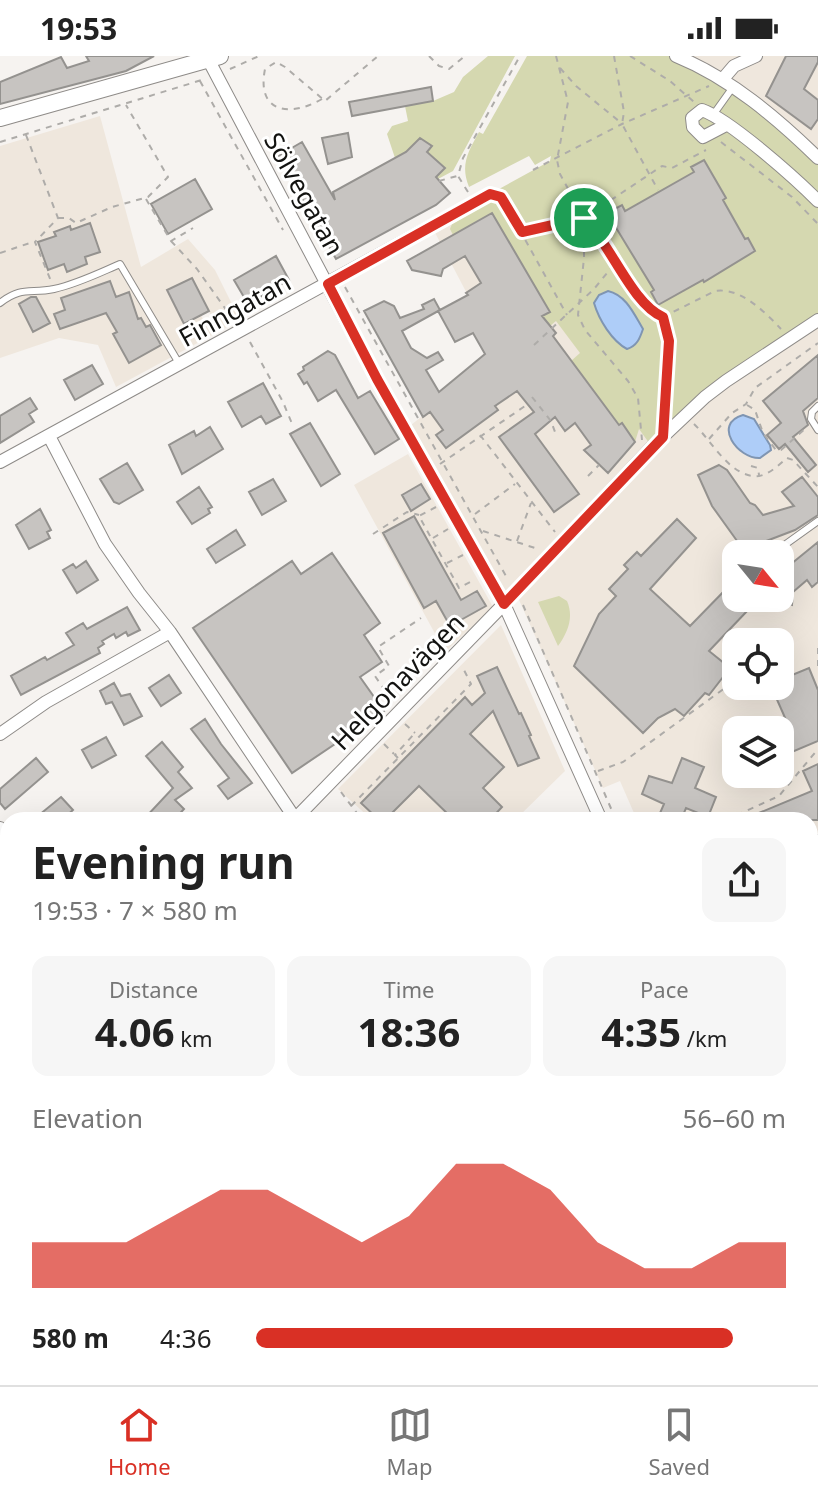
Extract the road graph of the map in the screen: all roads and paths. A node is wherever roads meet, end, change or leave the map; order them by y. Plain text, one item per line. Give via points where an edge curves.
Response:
1 (259, 56) edge
2 (378, 56) edge
3 (429, 56) edge
4 (465, 56) edge
5 (520, 56) edge
6 (556, 56) edge
7 (614, 56) edge
8 (630, 56) edge
9 (676, 56) edge
10 (754, 57) edge
11 (215, 63) edge
12 (560, 67) junction
13 (728, 84) junction
14 (686, 94) junction
15 (322, 99) junction
16 (125, 104) junction
17 (709, 113) junction
18 (0, 118) edge
19 (622, 124) junction
20 (726, 125) junction
21 (26, 134) junction
22 (718, 141) junction
23 (0, 142) edge
24 (818, 157) edge
25 (557, 160) junction
26 (533, 170) dead end
27 (649, 174) junction
28 (458, 176) junction
29 (439, 181) dead end
30 (658, 190) dead end
31 (490, 194) joint
32 (146, 198) junction
33 (818, 201) edge
34 (474, 202) junction
35 (58, 218) junction
36 (584, 218) junction
37 (818, 224) edge
38 (193, 228) dead end
39 (522, 232) junction
40 (35, 242) junction
41 (0, 253) edge
42 (616, 262) junction
43 (333, 281) junction
44 (54, 289) junction
45 (579, 302) junction
46 (0, 303) edge
47 (568, 316) junction
48 (663, 317) junction
49 (818, 320) edge
50 (789, 338) junction
51 (818, 343) edge
52 (534, 345) dead end
53 (180, 365) junction
54 (532, 397) dead end
55 (528, 404) dead end
56 (746, 404) junction
57 (818, 406) edge
58 (686, 415) junction
59 (813, 422) junction
60 (818, 430) edge
61 (555, 432) dead end
62 (480, 435) junction
63 (49, 436) junction
64 (663, 437) junction
65 (708, 440) junction
66 (781, 450) junction
67 (642, 457) junction
68 (787, 458) junction
69 (0, 462) edge
70 (444, 462) junction
71 (599, 465) dead end
72 (751, 466) dead end
73 (430, 472) junction
74 (588, 476) dead end
75 (759, 476) junction
76 (516, 483) junction
77 (818, 487) edge
78 (531, 503) junction
79 (434, 508) dead end
80 (474, 515) junction
81 (419, 516) junction
82 (818, 521) edge
83 (460, 526) junction
84 (445, 531) dead end
85 (482, 531) junction
86 (373, 534) dead end
87 (432, 539) junction
88 (563, 539) junction
89 (792, 540) edge
90 (516, 542) junction
91 (553, 551) junction
92 (460, 557) dead end
93 (446, 564) junction
94 (477, 578) dead end
95 (515, 590) junction
96 (504, 604) junction
97 (421, 618) dead end
98 (170, 632) junction
99 (818, 648) edge
100 (461, 665) dead end
101 (818, 667) edge
102 (722, 690) edge
103 (402, 717) junction
104 (415, 733) junction
105 (0, 734) edge
106 (419, 737) junction
107 (384, 743) dead end
108 (818, 749) edge
109 (397, 756) junction
110 (595, 771) junction
111 (338, 789) dead end
112 (351, 806) junction
113 (290, 812) edge
114 (303, 812) edge
115 (356, 812) edge
116 (597, 812) edge
117 (613, 812) edge
118 (744, 812) edge

1 - 11 path
2 - 15 path
3 - 4 path via 449,69
5 - 28 path via 465,152
6 - 12 path
7 - 19 path
8 - 14 path
9 - 13 street
10 - 13 street via 734,66
11 - 16 path
11 - 18 street
11 - 43 street, Sölvegatan
12 - 19 path
12 - 25 path via 568,102
13 - 14 path
13 - 17 lane
13 - 24 street
14 - 17 path
14 - 19 path
15 - 15 path via 276,62 265,69 265,94 273,105 295,111
16 - 21 path
16 - 32 path via 168,177
17 - 20 street
17 - 20 street via 699,111 692,118 698,134 709,135
19 - 25 path
19 - 27 path
20 - 22 path
20 - 33 street
21 - 23 path
21 - 35 path
22 - 27 path via 684,163
22 - 37 path via 792,197
25 - 26 path
25 - 36 path
27 - 30 path
27 - 36 path
28 - 29 path
28 - 34 path
31 - 34 street, Finngatan
31 - 39 path via 501,197
32 - 35 path via 76,223
32 - 38 path via 171,241
34 - 43 street, Finngatan
35 - 40 path
36 - 39 path
36 - 42 path
36 - 45 path
39 - 47 path
40 - 41 path
40 - 44 path
42 - 45 path
42 - 48 path via 646,305
43 - 53 street, Finngatan
43 - 70 path
43 - 73 street, Sölvegatan
44 - 46 lane via 27,289
44 - 53 lane via 120,264
45 - 47 path
45 - 67 path via 585,330 638,398
47 - 52 path
48 - 50 path via 715,291 730,291
48 - 64 path via 669,341
49 - 50 street, Helgonavägen
50 - 58 street, Helgonavägen
51 - 56 path via 764,380
53 - 63 street, Finngatan
54 - 61 path
55 - 62 path
56 - 65 path
56 - 66 path via 760,418 763,433
57 - 59 lane
58 - 64 street, Helgonavägen
58 - 65 path
59 - 60 lane
59 - 66 path
62 - 70 path
62 - 76 path
63 - 69 street, Finngatan
63 - 98 street via 105,544
64 - 67 street, Helgonavägen
65 - 75 path via 736,468
66 - 68 path
67 - 88 street, Helgonavägen
68 - 75 path
68 - 77 path
70 - 73 path
70 - 80 path
71 - 74 path
72 - 75 path via 758,468
73 - 83 street, Sölvegatan
76 - 78 path
76 - 80 path
78 - 88 path
78 - 90 path
79 - 81 path
80 - 83 path
80 - 85 path
81 - 86 path via 407,512
81 - 87 path
82 - 89 lane
83 - 96 street, Sölvegatan
84 - 87 path
85 - 90 path
85 - 95 path
87 - 93 path
88 - 91 street, Helgonavägen
90 - 91 path
91 - 95 street, Helgonavägen
92 - 93 path
93 - 94 path via 459,588
95 - 96 street, Helgonavägen
95 - 110 path
96 - 103 street, Helgonavägen
96 - 116 street, Sölvegatan
97 - 103 path via 378,647 389,666 375,676
98 - 105 street
98 - 113 street
99 - 101 path
100 - 106 path via 471,684
102 - 110 path via 623,762
103 - 104 path
103 - 114 street, Helgonavägen
104 - 106 path
104 - 109 path
106 - 109 path
107 - 109 path
108 - 118 path via 779,796
109 - 112 path
110 - 117 path
111 - 112 path
112 - 115 path

